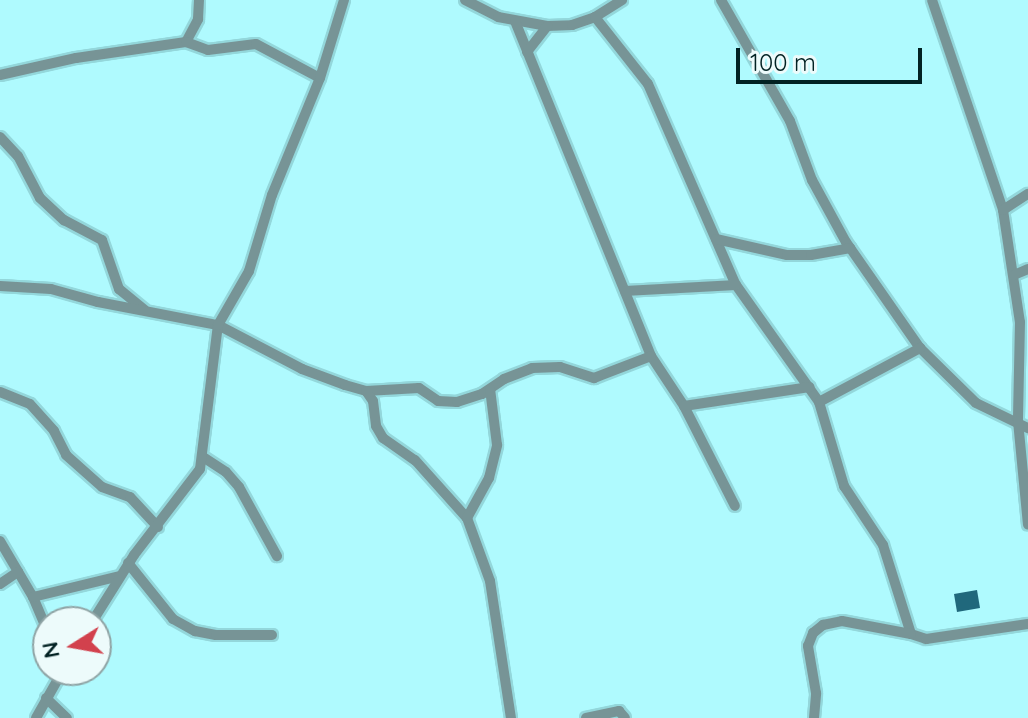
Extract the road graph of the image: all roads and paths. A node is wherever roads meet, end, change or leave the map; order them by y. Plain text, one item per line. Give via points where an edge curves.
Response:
1 (199, 0) edge
2 (344, 0) edge
3 (465, 0) edge
4 (622, 0) edge
5 (721, 0) edge
6 (932, 0) edge
7 (595, 17) junction
8 (515, 21) junction
9 (547, 26) junction
10 (186, 42) junction
11 (527, 52) junction
12 (0, 75) edge
13 (320, 78) junction
14 (0, 137) edge
15 (1028, 194) edge
16 (1003, 210) junction
17 (716, 239) junction
18 (850, 248) junction
19 (1028, 269) edge
20 (1014, 275) junction
21 (736, 285) junction
22 (0, 286) edge
23 (625, 291) junction
24 (146, 311) junction
25 (218, 325) junction
26 (920, 348) junction
27 (651, 356) junction
28 (810, 387) junction
29 (490, 389) junction
30 (366, 391) junction
31 (0, 392) edge
32 (819, 402) junction
33 (684, 406) junction
34 (1018, 421) junction
35 (1028, 428) edge
36 (203, 457) junction
37 (735, 506) dead end
38 (467, 518) junction
39 (1028, 525) edge
40 (158, 527) junction
41 (0, 541) edge
42 (277, 556) dead end
43 (128, 563) junction
44 (18, 572) junction
45 (121, 576) junction
46 (0, 584) edge
47 (33, 597) junction
48 (37, 606) edge
49 (102, 606) edge
50 (1028, 624) edge
51 (911, 634) junction
52 (272, 635) dead end
53 (53, 686) edge
54 (46, 698) junction
55 (36, 718) edge
56 (67, 718) edge
57 (511, 718) edge
58 (586, 718) edge
59 (625, 718) edge
60 (814, 718) edge

1 - 10 street via 198,19
2 - 13 street
3 - 8 street
4 - 7 street
5 - 18 street via 790,121 812,180
6 - 16 street
7 - 9 street
7 - 17 street via 648,84
8 - 9 street
8 - 11 street
9 - 11 street
10 - 12 street
10 - 13 street via 208,50 256,44
11 - 23 street
13 - 25 street via 272,195 249,271
14 - 24 street via 18,156 40,198 64,220 102,240 119,289
15 - 16 street
16 - 20 street
17 - 18 street via 787,255
17 - 21 street
18 - 26 street
19 - 20 street
20 - 34 street via 1020,336
21 - 23 street
21 - 28 street
22 - 24 street via 51,289
23 - 27 street
24 - 25 street
25 - 30 street via 302,369
25 - 36 street
26 - 32 street
26 - 34 street via 976,403
27 - 29 street via 594,378 560,367 532,368
27 - 33 street
28 - 32 street
28 - 33 street
29 - 30 street via 457,402 438,401 419,388
29 - 38 street via 497,445 489,478
30 - 38 street via 383,438 415,460
31 - 40 street via 30,404 73,461 102,487 130,497
32 - 51 street via 844,486 883,545
33 - 37 street
34 - 35 street
34 - 39 street
36 - 40 street
36 - 42 street via 239,487
38 - 57 street via 490,581
40 - 43 street
41 - 44 street
43 - 45 street
43 - 52 street via 173,619 195,631
44 - 46 street
44 - 47 street
45 - 47 street
45 - 49 street
47 - 48 street
50 - 51 street via 926,639
51 - 60 street via 842,621 813,633 808,646 816,693
53 - 54 street
54 - 55 street
54 - 56 street
58 - 59 street via 619,711

